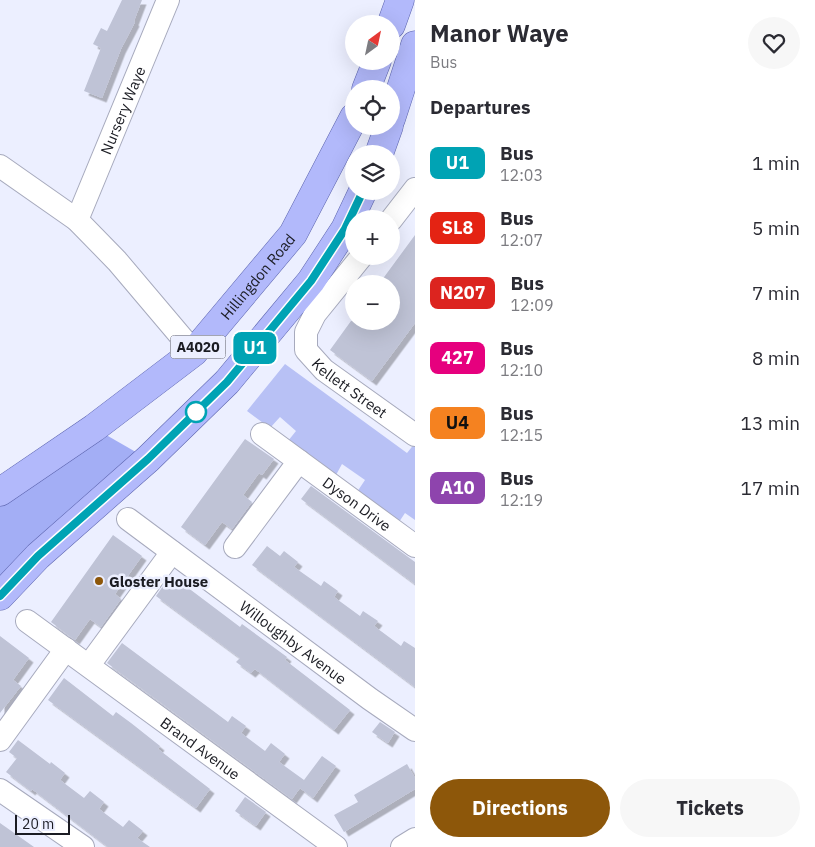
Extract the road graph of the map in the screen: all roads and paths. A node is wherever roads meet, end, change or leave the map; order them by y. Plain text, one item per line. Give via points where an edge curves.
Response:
1 (168, 0) edge
2 (400, 0) edge
3 (415, 7) edge
4 (394, 15) edge
5 (415, 45) edge
6 (400, 91) edge
7 (345, 134) edge
8 (0, 166) edge
9 (360, 200) edge
10 (77, 220) junction
11 (355, 265) edge
12 (194, 352) junction
13 (262, 434) dead end
14 (415, 435) edge
15 (299, 461) junction
16 (0, 492) edge
17 (128, 519) dead end
18 (415, 546) edge
19 (236, 547) dead end
20 (172, 552) junction
21 (0, 596) edge
22 (27, 621) dead end
23 (66, 649) junction
24 (89, 665) junction
25 (415, 730) edge
26 (0, 740) edge
27 (1, 793) edge
28 (415, 839) edge
29 (83, 847) edge
30 (336, 847) edge
31 (402, 847) edge

1 - 10 street, Nursery Waye
2 - 3 street
2 - 4 main road
5 - 6 main road
7 - 12 main road, Hillingdon Road / A4020 via 293,234
8 - 10 street
9 - 21 main road, A4020 via 311,281 227,382 148,459 38,556
10 - 12 street via 118,261
11 - 14 street, Kellett Street via 315,314 306,332 306,350 324,370
12 - 16 main road, Hillingdon Road / A4020 via 94,428
13 - 15 street, Dyson Drive
15 - 18 street, Dyson Drive
15 - 19 street
17 - 20 street, Willoughby Avenue
20 - 24 street
20 - 25 street, Willoughby Avenue
22 - 23 street, Brand Avenue
23 - 24 street, Brand Avenue
23 - 26 street
24 - 30 street, Brand Avenue
27 - 29 street
28 - 31 street

